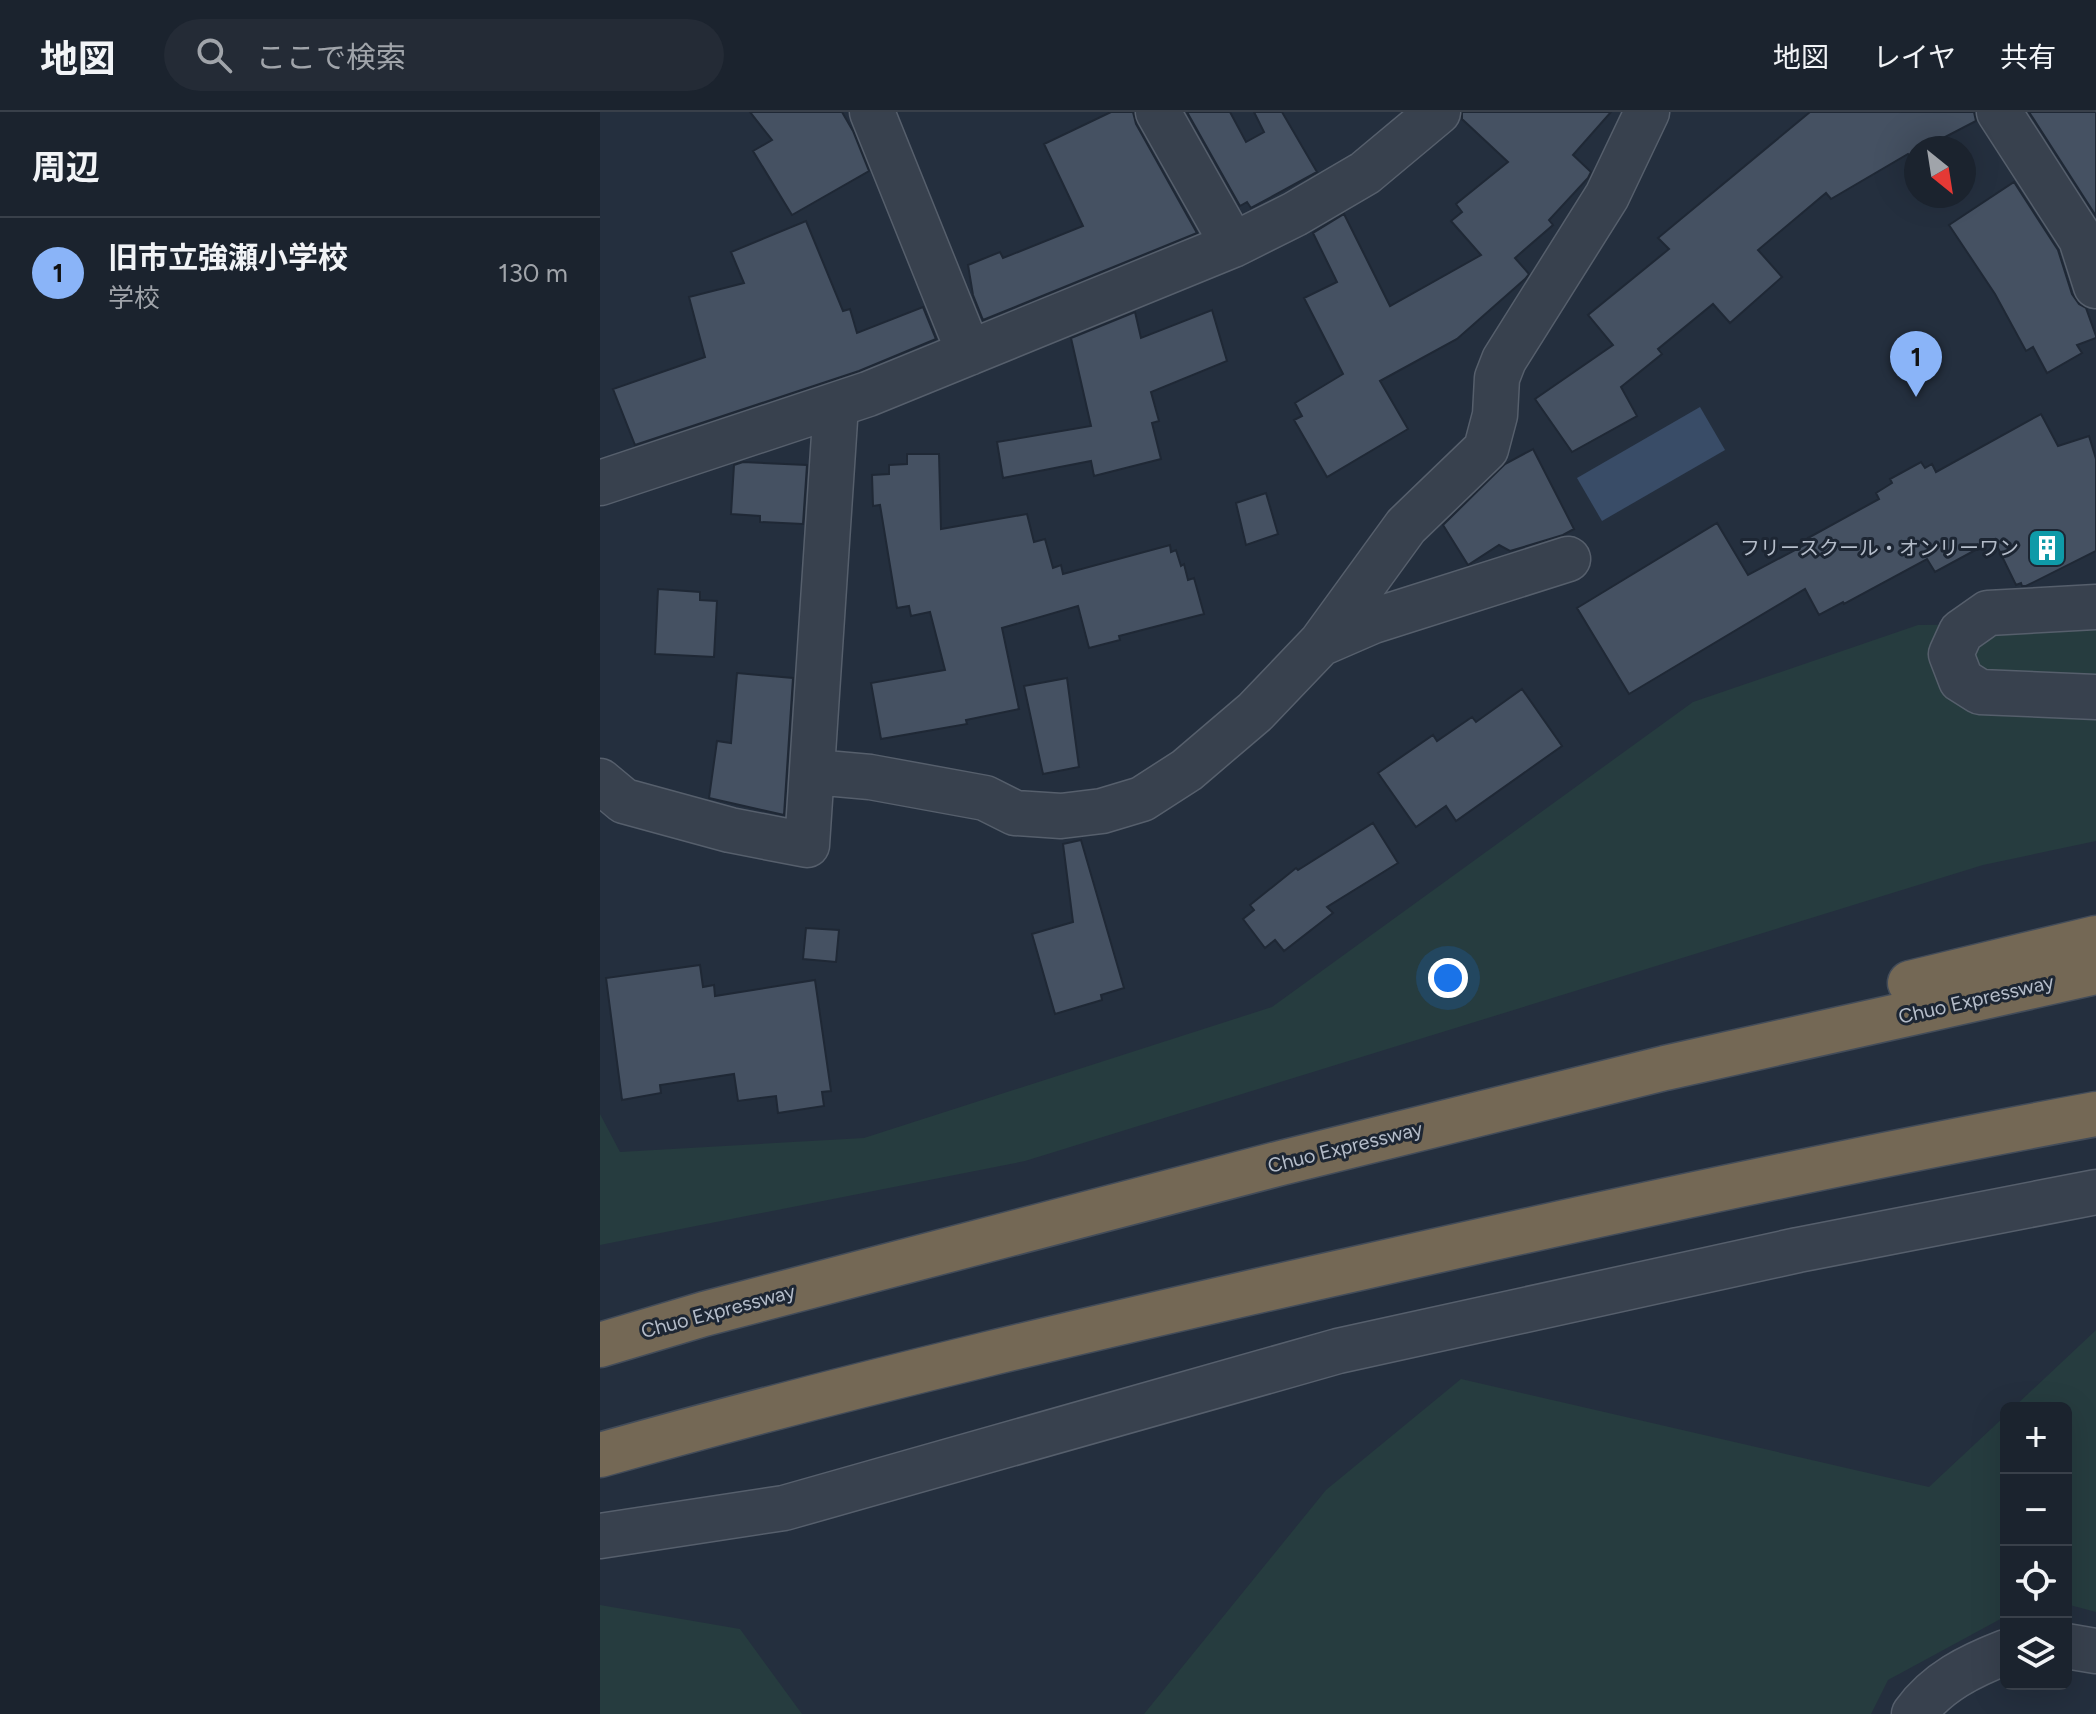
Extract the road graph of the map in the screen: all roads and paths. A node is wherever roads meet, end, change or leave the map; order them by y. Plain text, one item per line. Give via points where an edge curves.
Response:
1 (872, 112) edge
2 (1158, 112) edge
3 (1438, 112) edge
4 (1647, 112) edge
5 (1999, 112) edge
6 (1233, 245) junction
7 (2096, 286) edge
8 (969, 353) junction
9 (836, 405) junction
10 (600, 483) edge
11 (1568, 559) dead end
12 (2096, 607) edge
13 (1320, 644) junction
14 (2096, 697) edge
15 (814, 772) junction
16 (600, 781) edge
17 (2096, 938) edge
18 (2096, 972) edge
19 (2096, 1114) edge
20 (2096, 1192) edge
21 (704, 1314) junction
22 (600, 1345) edge
23 (600, 1455) edge
24 (600, 1536) edge
25 (2072, 1647) edge
26 (2096, 1651) edge
27 (2000, 1654) edge
28 (1914, 1714) edge

1 - 8 street
2 - 6 street
3 - 6 street via 1365,173
4 - 13 street via 1607,196 1504,360 1486,449 1406,526
5 - 7 street via 2081,239
6 - 8 street
8 - 9 street
9 - 10 street
9 - 15 street
11 - 13 street via 1373,621
12 - 14 street via 1988,613 1961,632 1951,654 1961,680 1980,692
13 - 15 street via 1255,712 1187,770 1142,799 1102,811 1061,816 1015,813 985,798
15 - 16 street via 807,845 624,801
17 - 21 highway via 1278,1144
18 - 21 highway, Chuo Expressway via 1665,1068
19 - 23 highway via 1620,1209 1195,1305 733,1417
20 - 24 street via 1798,1250 1338,1351 784,1508
21 - 22 highway, Chuo Expressway
25 - 26 street
27 - 28 street via 1966,1668

